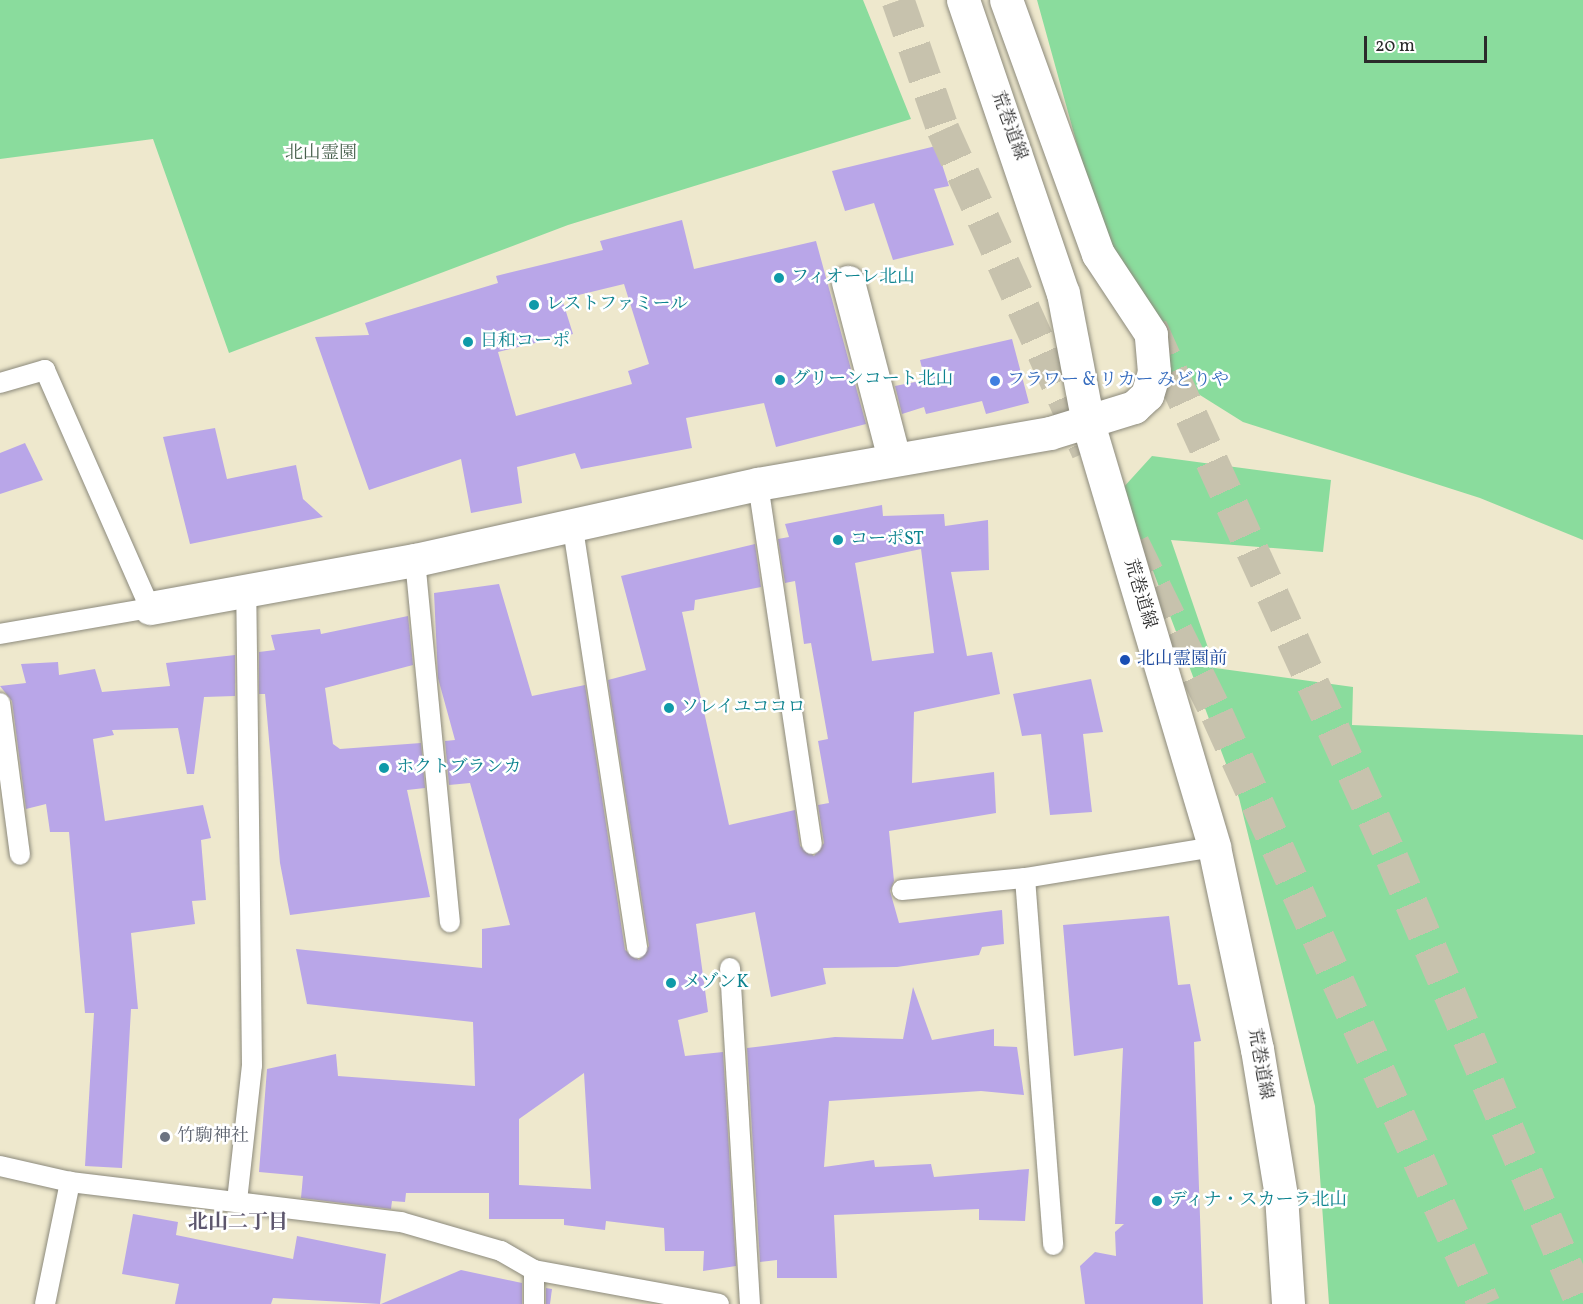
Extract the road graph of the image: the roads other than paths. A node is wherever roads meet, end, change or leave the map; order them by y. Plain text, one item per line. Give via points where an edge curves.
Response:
1 (963, 0) edge
2 (1006, 0) edge
3 (848, 282) dead end
4 (0, 383) edge
5 (1088, 423) junction
6 (894, 458) junction
7 (758, 484) junction
8 (572, 522) junction
9 (415, 561) junction
10 (246, 591) junction
11 (150, 608) junction
12 (0, 634) edge
13 (0, 702) edge
14 (812, 844) dead end
15 (1214, 847) junction
16 (20, 855) dead end
17 (1025, 878) junction
18 (902, 890) dead end
19 (450, 922) dead end
20 (637, 948) dead end
21 (730, 968) dead end
22 (0, 1166) edge
23 (70, 1182) junction
24 (237, 1201) junction
25 (1053, 1245) dead end
26 (534, 1270) junction
27 (45, 1304) edge
28 (534, 1304) edge
29 (719, 1304) edge
30 (750, 1304) edge
31 (1288, 1304) edge

1 - 5 street, 荒巻道線 via 1063,293
2 - 5 street via 1098,254 1150,334 1154,372 1147,395 1134,407
3 - 6 street
4 - 11 lane via 45,370
5 - 6 street
5 - 15 street, 荒巻道線
6 - 7 street
7 - 8 street
7 - 14 lane
8 - 9 street
8 - 20 lane
9 - 10 street
9 - 19 lane
10 - 11 street
10 - 24 lane via 252,1065
11 - 12 lane
13 - 16 lane
15 - 17 lane
15 - 31 street, 荒巻道線 via 1279,1184
17 - 18 lane
17 - 25 lane
21 - 30 lane
22 - 23 lane
23 - 24 lane
23 - 27 lane
24 - 26 lane via 401,1222 501,1251
26 - 28 lane
26 - 29 lane

